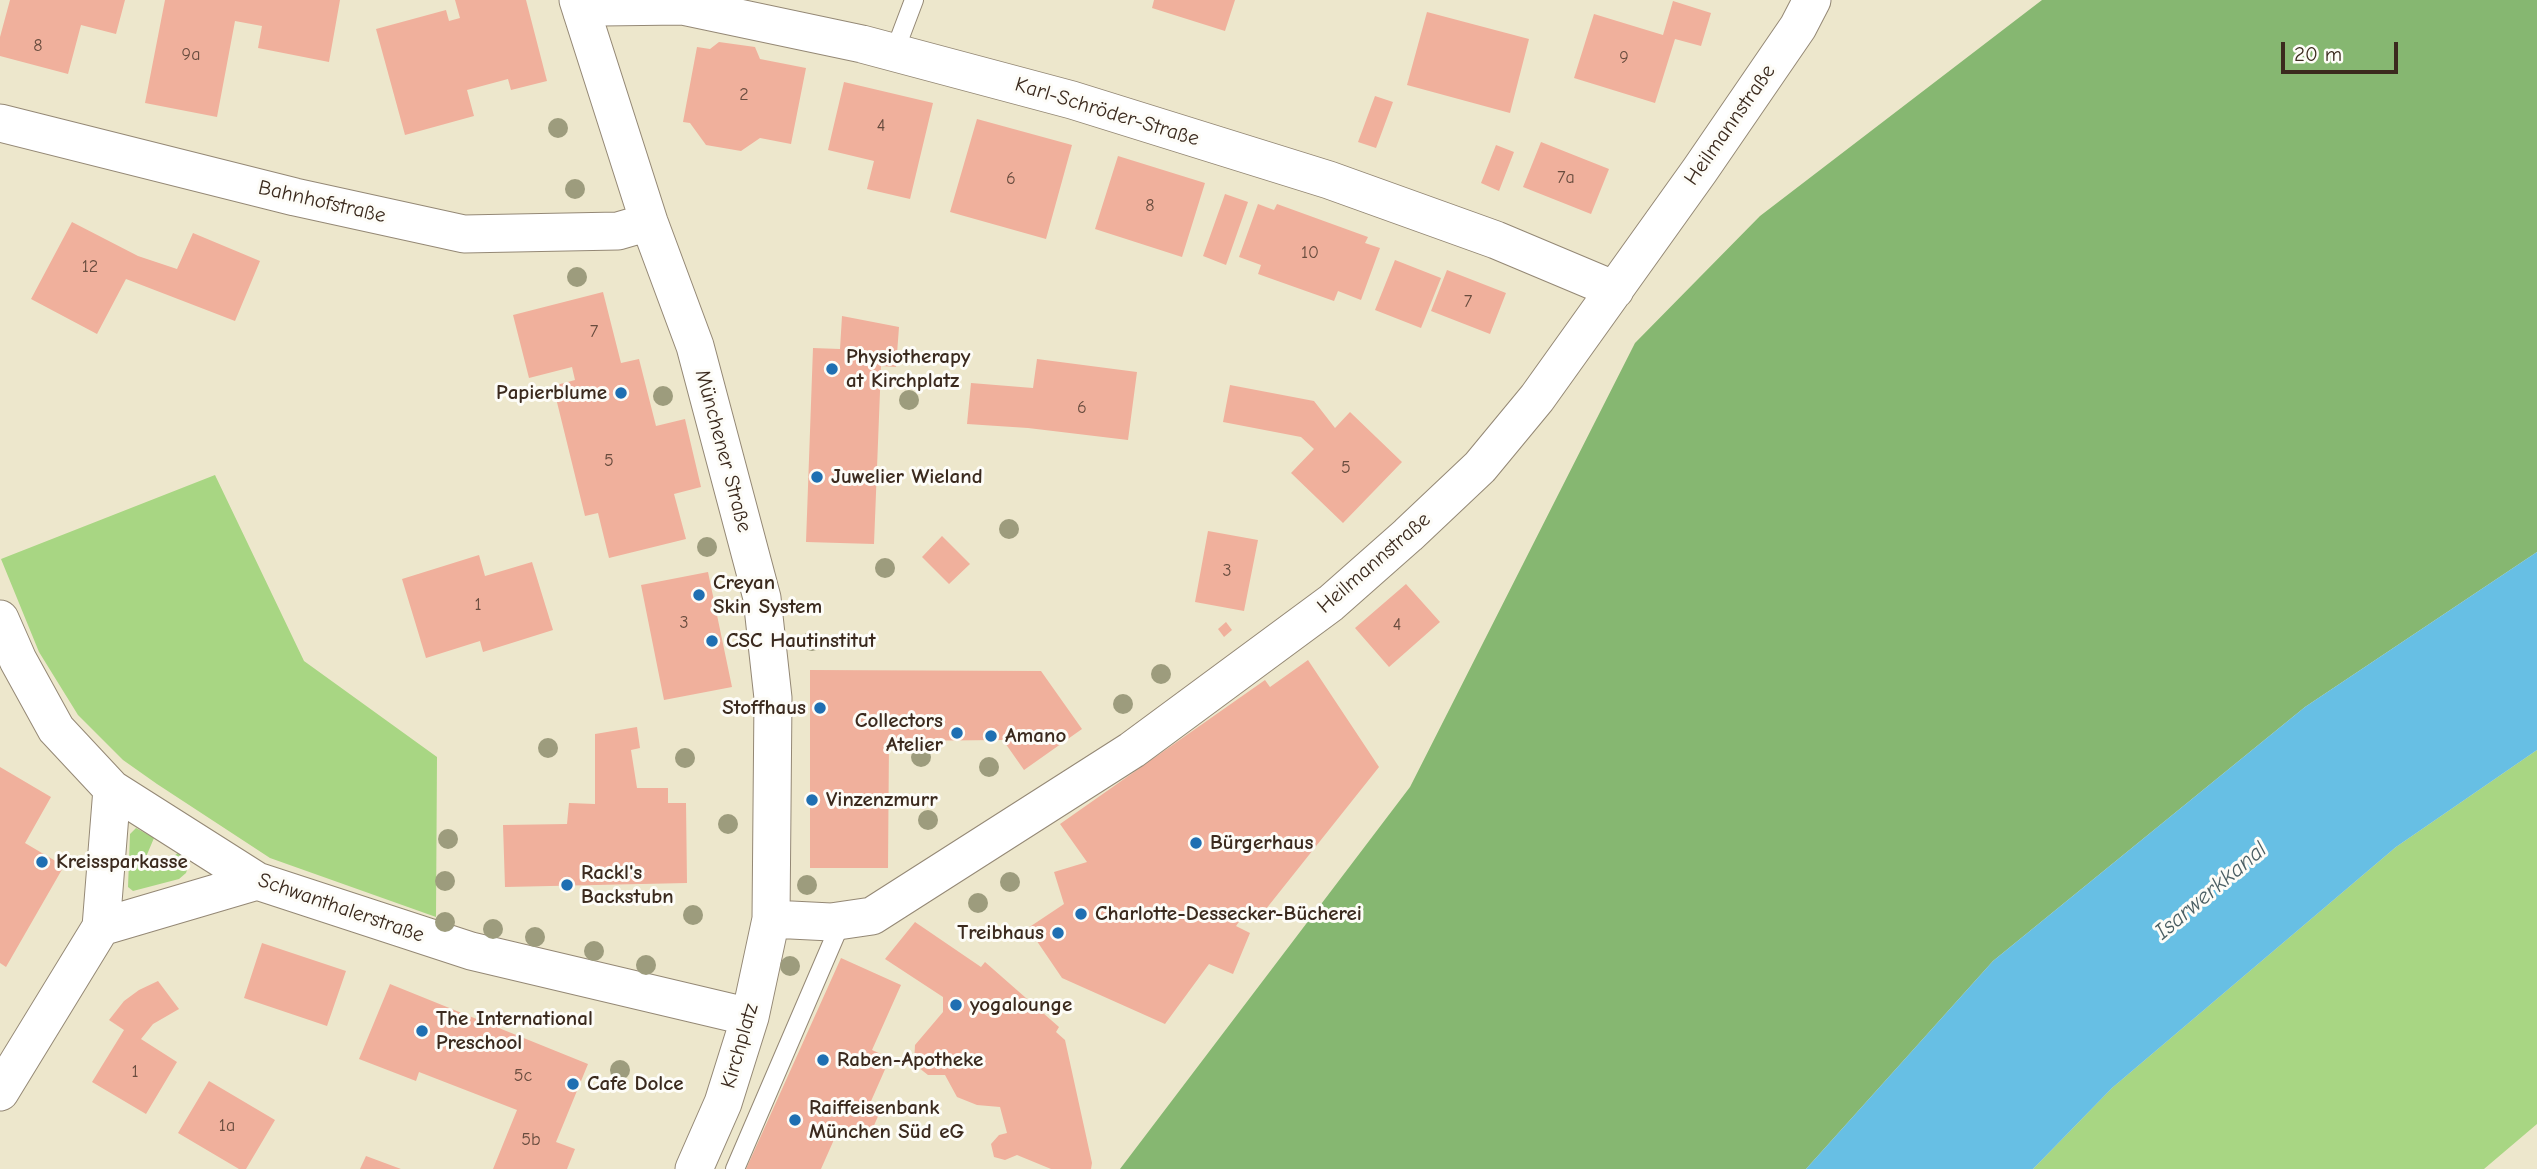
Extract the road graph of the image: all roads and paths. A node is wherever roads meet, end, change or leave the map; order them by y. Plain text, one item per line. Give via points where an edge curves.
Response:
1 (914, 0) edge
2 (1812, 0) edge
3 (580, 6) edge
4 (894, 53) junction
5 (0, 123) edge
6 (649, 222) junction
7 (1615, 290) junction
8 (0, 619) edge
9 (112, 789) junction
10 (257, 881) junction
11 (771, 919) junction
12 (842, 920) junction
13 (101, 927) junction
14 (750, 1017) junction
15 (0, 1091) edge
16 (694, 1169) edge
17 (735, 1169) edge

1 - 4 lane
2 - 7 street, Heilmannstraße via 1798,27
3 - 4 street, Karl-Schröder-Straße via 682,6
3 - 6 street, Münchener Straße
4 - 7 street, Karl-Schröder-Straße via 1072,100 1329,180 1496,240
5 - 6 street, Bahnhofstraße via 464,234 618,231
6 - 11 street, Münchener Straße via 695,345 762,598 773,698
7 - 12 street, Heilmannstraße via 1480,467 1331,603 1132,750 872,916
8 - 9 street, Schwanthalerstraße via 56,729
9 - 10 street, Schwanthalerstraße
9 - 13 street
10 - 13 street
10 - 14 street, Schwanthalerstraße via 471,951
11 - 12 street, Heilmannstraße
11 - 14 street, Kirchplatz
12 - 17 lane
13 - 15 street
14 - 16 street, Kirchplatz via 723,1103

